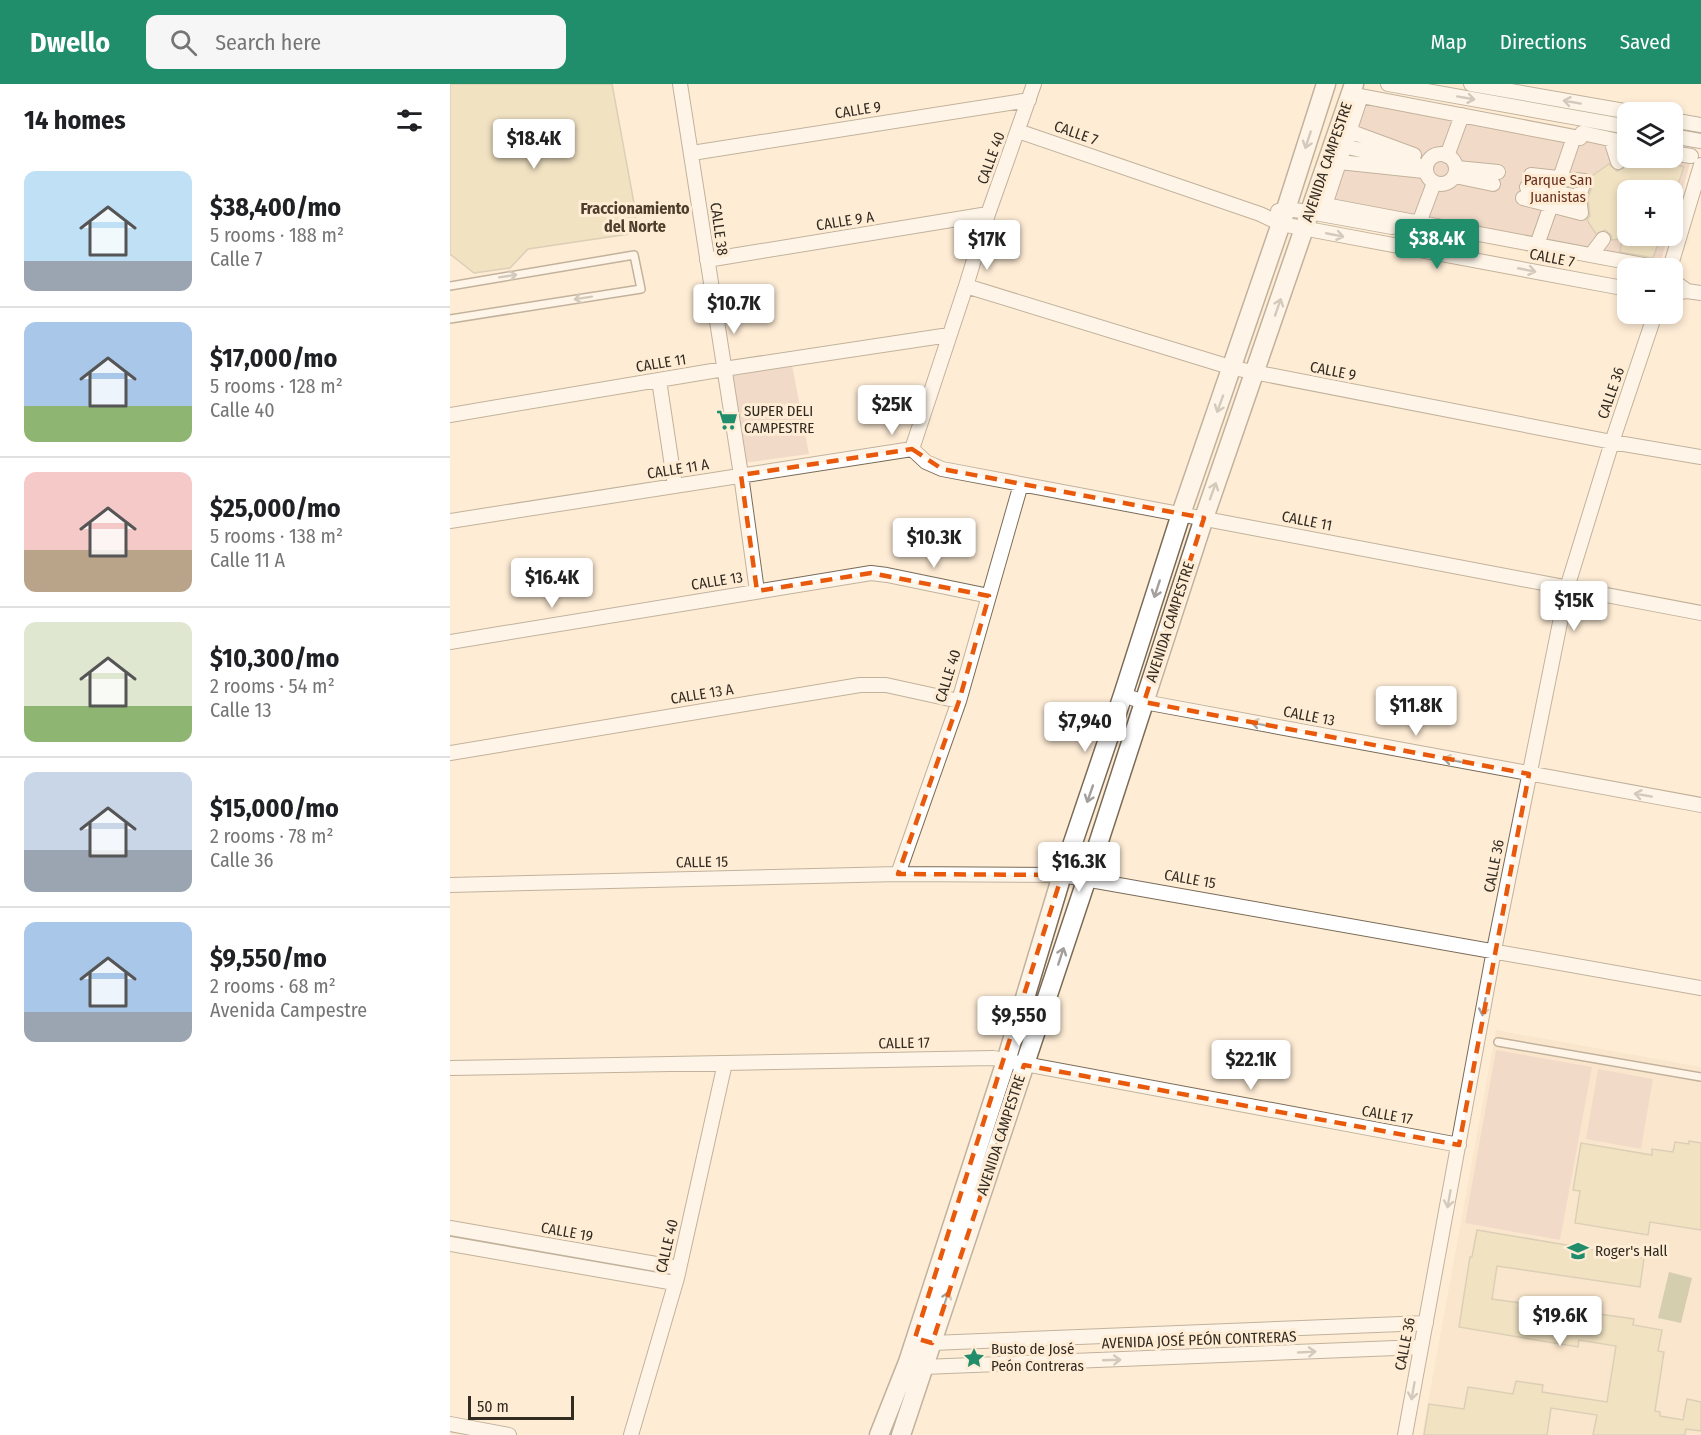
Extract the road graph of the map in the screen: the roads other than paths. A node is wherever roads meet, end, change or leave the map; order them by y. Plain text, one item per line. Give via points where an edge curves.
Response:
1 (680, 84) edge
2 (1034, 84) edge
3 (1326, 84) edge
4 (1354, 84) edge
5 (1388, 84) edge
6 (1471, 84) edge
7 (1029, 100) junction
8 (1617, 110) edge
9 (1457, 114) junction
10 (1683, 122) edge
11 (1701, 125) edge
12 (1617, 126) edge
13 (1018, 131) junction
14 (1574, 137) junction
15 (1683, 138) edge
16 (1611, 140) junction
17 (1617, 141) edge
18 (1701, 141) edge
19 (1344, 146) junction
20 (692, 153) junction
21 (1445, 155) junction
22 (1617, 159) edge
23 (1696, 161) edge
24 (1426, 166) junction
25 (1456, 174) junction
26 (1560, 178) junction
27 (1494, 181) dead end
28 (1437, 183) junction
29 (1527, 187) junction
30 (1581, 197) junction
31 (1551, 205) junction
32 (988, 214) junction
33 (1283, 217) junction
34 (1306, 221) junction
35 (1424, 224) junction
36 (1604, 239) dead end
37 (1537, 245) junction
38 (1591, 255) junction
39 (1672, 258) edge
40 (706, 260) junction
41 (1617, 260) edge
42 (1617, 267) edge
43 (450, 286) edge
44 (966, 286) junction
45 (1617, 287) edge
46 (450, 319) edge
47 (1652, 324) edge
48 (949, 335) junction
49 (1233, 368) junction
50 (724, 369) junction
51 (1256, 373) junction
52 (659, 380) junction
53 (450, 414) edge
54 (1612, 442) junction
55 (912, 449) junction
56 (1701, 457) edge
57 (741, 476) junction
58 (1021, 484) junction
59 (675, 486) junction
60 (1181, 514) junction
61 (1204, 518) junction
62 (450, 521) edge
63 (1567, 588) junction
64 (757, 591) junction
65 (989, 596) junction
66 (1701, 613) edge
67 (450, 642) edge
68 (1124, 695) junction
69 (959, 701) junction
70 (1144, 702) junction
71 (450, 753) edge
72 (1529, 774) junction
73 (1701, 805) edge
74 (898, 874) junction
75 (1062, 875) junction
76 (1087, 878) junction
77 (450, 885) edge
78 (1494, 950) junction
79 (1701, 988) edge
80 (1498, 1042) dead end
81 (1006, 1061) junction
82 (725, 1063) junction
83 (1024, 1065) junction
84 (450, 1068) edge
85 (1701, 1077) edge
86 (1459, 1145) junction
87 (450, 1228) edge
88 (450, 1244) edge
89 (679, 1268) junction
90 (675, 1283) junction
91 (1426, 1323) junction
92 (1179, 1334) junction
93 (924, 1340) junction
94 (1421, 1347) junction
95 (1179, 1358) junction
96 (916, 1365) junction
97 (450, 1424) edge
98 (509, 1435) edge
99 (631, 1435) edge
100 (879, 1435) edge
101 (900, 1435) edge
102 (1405, 1435) edge

1 - 20 street, CALLE 38
2 - 7 street, CALLE 40
3 -> 33 street, AVENIDA CAMPESTRE
4 - 34 street, AVENIDA CAMPESTRE
5 -> 12 street
8 -> 6 street
7 - 13 street, CALLE 40
7 - 20 street, CALLE 9
9 - 14 street
9 - 19 street via 1361,96
9 - 21 street
10 - 11 street
13 - 32 street, CALLE 40
13 - 33 street, CALLE 7 via 1260,213
14 - 16 street via 1580,138 1582,133
14 - 26 street
15 - 18 street
16 - 17 street
16 - 22 street
19 - 24 street
19 - 24 street
19 - 35 street via 1325,205
20 - 40 street, CALLE 38
21 - 24 street via 1438,154
21 - 25 street via 1452,157
23 - 39 street
24 - 28 street via 1431,182
25 - 27 street
25 - 28 street via 1444,185
26 - 29 street
26 - 30 street via 1584,181
28 - 35 street
29 - 30 street
29 - 31 street
30 - 31 street via 1581,213
31 - 37 street
32 - 40 street, CALLE 9 A
32 - 44 street, CALLE 40
33 - 34 street, CALLE 7
33 - 49 street, AVENIDA CAMPESTRE
34 - 42 street, CALLE 7
34 -> 45 street, CALLE 7
51 -> 34 street, AVENIDA CAMPESTRE
35 - 37 street
36 - 38 street
37 - 38 street
38 - 41 street
40 - 50 street, CALLE 38
43 -> 46 lane via 634,255 641,289
44 - 48 street, CALLE 40
44 - 49 street, CALLE 9
47 - 54 street, CALLE 36
48 - 50 street, CALLE 11
48 - 55 street, CALLE 40
49 - 51 street, CALLE 9
49 -> 60 street, AVENIDA CAMPESTRE
50 - 52 street, CALLE 11
50 - 57 street, CALLE 38
51 - 54 street, CALLE 9
61 -> 51 street, AVENIDA CAMPESTRE
52 - 53 street, CALLE 11
52 - 59 street
54 - 56 street, CALLE 9
54 - 63 street, CALLE 36
55 - 57 street, CALLE 11 A
55 - 58 street, CALLE 11 via 926,462 942,469
57 - 59 street, CALLE 11 A
57 - 64 street, CALLE 38
58 - 60 street, CALLE 11
58 - 65 street, CALLE 40
59 - 62 street, CALLE 11 A
60 - 61 street, CALLE 11
60 -> 68 street, AVENIDA CAMPESTRE
61 - 63 street, CALLE 11
61 - 70 street, AVENIDA CAMPESTRE
63 - 66 street, CALLE 11
63 - 72 street, CALLE 36
64 - 65 street, CALLE 13 via 871,573
64 - 67 street, CALLE 13
65 - 69 street, CALLE 40
68 - 70 street, CALLE 13
68 -> 75 street, AVENIDA CAMPESTRE
69 - 71 street, CALLE 13 A via 886,685 860,685
69 - 74 street, CALLE 40
72 -> 70 street, CALLE 13
70 - 76 street, AVENIDA CAMPESTRE
73 -> 72 street, CALLE 13
72 - 78 street, CALLE 36
74 - 75 street, CALLE 15
74 - 77 street, CALLE 15
75 - 76 street, CALLE 15
75 - 81 street, AVENIDA CAMPESTRE
76 - 78 street, CALLE 15
83 -> 76 street, AVENIDA CAMPESTRE
78 - 79 street, CALLE 15
78 -> 86 street, CALLE 36
80 - 85 lane
81 - 82 street, CALLE 17 via 993,1058
81 - 83 street, CALLE 17
81 - 93 street, AVENIDA CAMPESTRE
82 - 84 street, CALLE 17
82 - 89 street, CALLE 40
83 - 86 street, CALLE 17
93 -> 83 street, AVENIDA CAMPESTRE
86 -> 91 street, CALLE 36
87 - 89 street, CALLE 19
88 - 90 street
89 - 90 street, CALLE 40
90 - 99 street, CALLE 40
91 - 92 street, AVENIDA JOSÉ PEÓN CONTRERAS
91 - 94 street, CALLE 36
92 - 93 street, AVENIDA JOSÉ PEÓN CONTRERAS
92 - 95 street
93 - 96 street, AVENIDA CAMPESTRE
95 -> 94 street, AVENIDA JOSÉ PEÓN CONTRERAS
94 -> 102 street, CALLE 36
96 -> 95 street, AVENIDA JOSÉ PEÓN CONTRERAS
96 - 100 street, AVENIDA CAMPESTRE
96 - 101 street, AVENIDA CAMPESTRE
97 - 98 street

